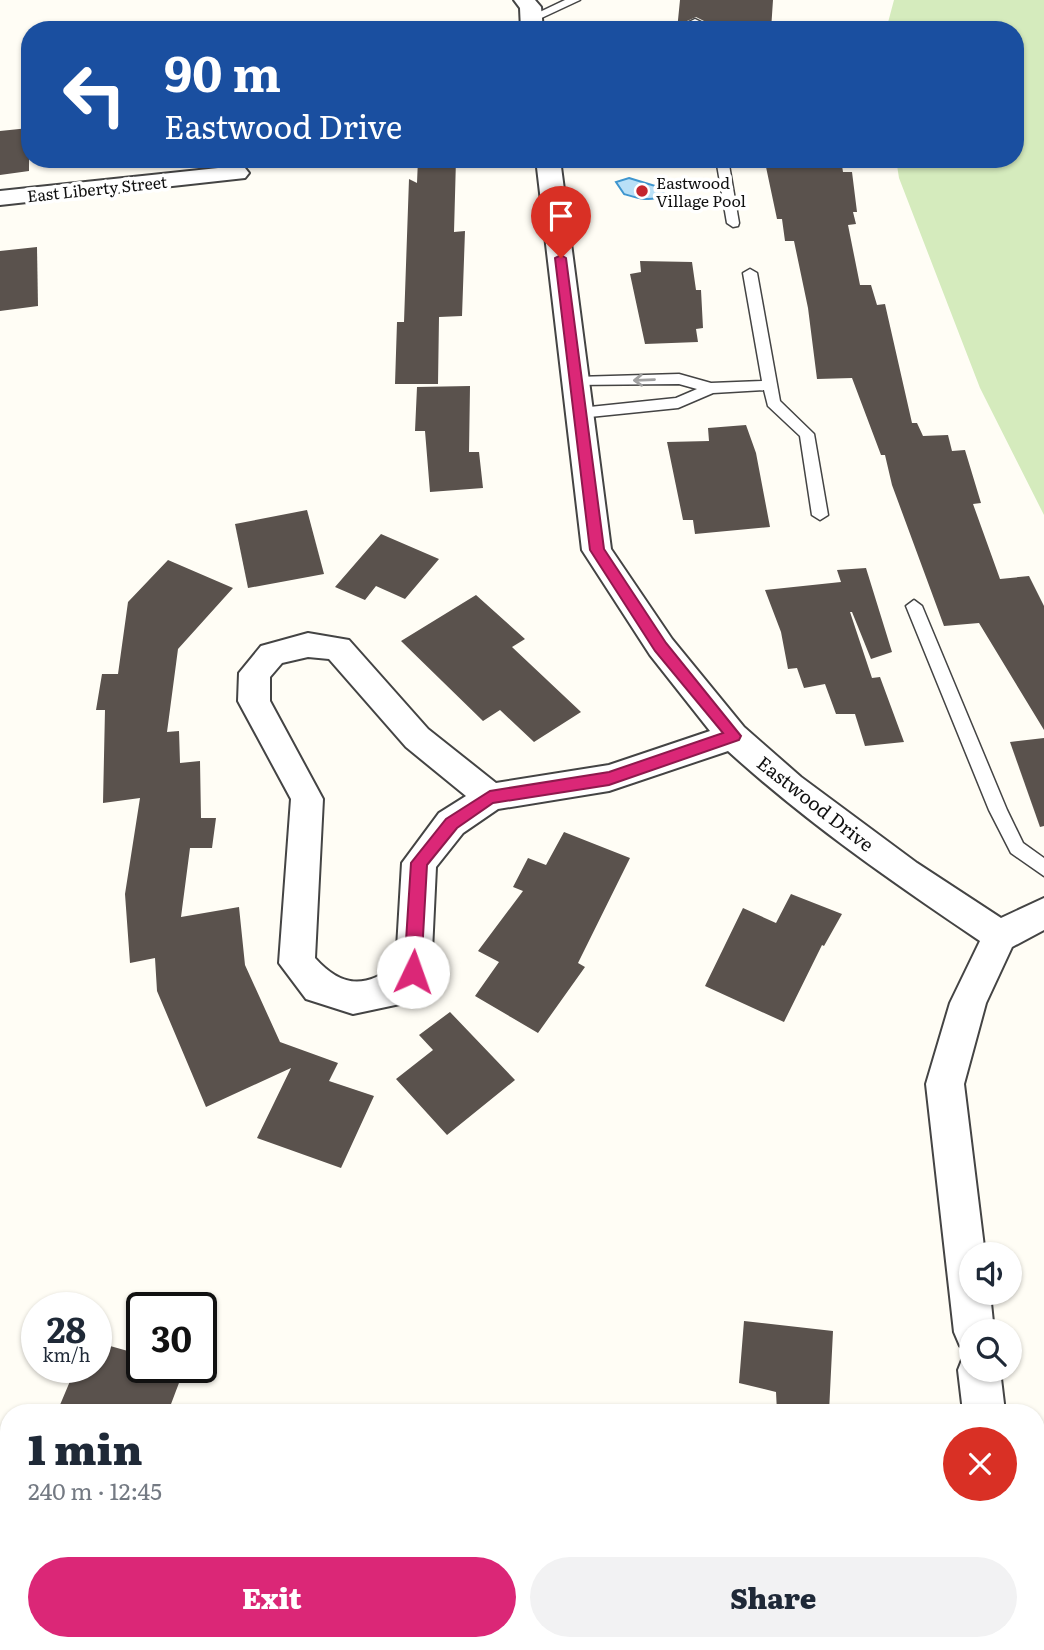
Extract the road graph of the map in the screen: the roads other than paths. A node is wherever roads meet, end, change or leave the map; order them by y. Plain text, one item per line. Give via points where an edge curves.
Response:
1 (575, 0) edge
2 (529, 16) edge
3 (549, 168) edge
4 (724, 168) edge
5 (237, 173) dead end
6 (0, 198) edge
7 (733, 223) dead end
8 (750, 274) dead end
9 (576, 382) junction
10 (768, 385) junction
11 (711, 388) junction
12 (580, 413) junction
13 (820, 515) dead end
14 (914, 606) dead end
15 (733, 736) junction
16 (490, 797) junction
17 (1044, 868) edge
18 (1044, 913) edge
19 (1000, 936) junction
20 (972, 1319) edge
21 (980, 1382) edge
22 (983, 1404) edge

1 - 2 lane
3 - 9 street, Eastwood Drive
4 - 7 lane
5 - 6 street, East Liberty Street
8 - 10 lane
11 -> 9 lane via 679,379
9 - 12 street, Eastwood Drive
10 - 11 lane
10 - 13 lane via 773,403 807,434
11 - 12 lane via 678,403
12 - 15 street, Eastwood Drive via 597,550 660,647
14 - 17 lane via 998,810 1017,848
15 - 16 street via 609,778
15 - 19 street, Eastwood Drive via 905,873
16 - 16 street via 417,738 338,648 308,645 272,654 254,673 254,701 307,799 298,963 319,988 353,998 387,993 413,972 419,863 452,823
18 - 19 street
19 - 20 street via 968,1003 945,1084
21 - 22 street

